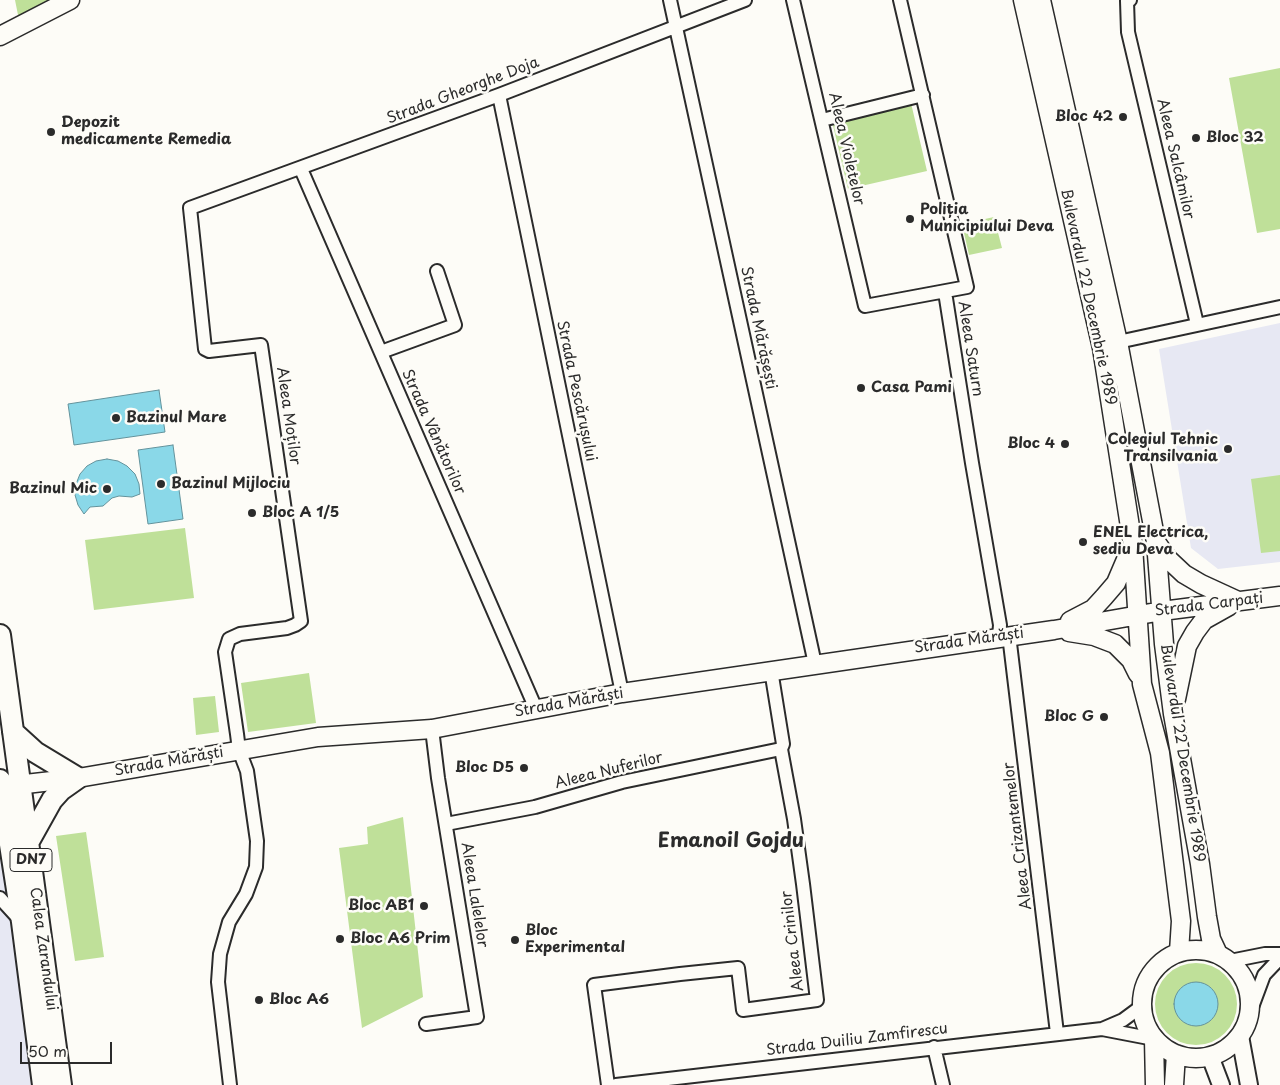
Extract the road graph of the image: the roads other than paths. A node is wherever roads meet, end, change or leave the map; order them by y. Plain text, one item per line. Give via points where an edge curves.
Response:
1 (70, 0) edge
2 (670, 0) edge
3 (745, 0) edge
4 (793, 0) edge
5 (900, 0) edge
6 (1024, 0) edge
7 (1041, 0) edge
8 (1129, 0) edge
9 (675, 26) junction
10 (0, 36) edge
11 (499, 95) junction
12 (923, 95) junction
13 (822, 120) junction
14 (301, 169) junction
15 (190, 208) joint
16 (437, 271) dead end
17 (945, 292) junction
18 (1280, 307) edge
19 (1197, 324) junction
20 (1118, 342) junction
21 (381, 352) junction
22 (1156, 542) junction
23 (1133, 546) junction
24 (1280, 596) edge
25 (1238, 601) junction
26 (1162, 611) junction
27 (1137, 615) junction
28 (1054, 630) junction
29 (0, 635) edge
30 (1004, 636) junction
31 (815, 664) junction
32 (771, 670) junction
33 (1142, 684) junction
34 (622, 693) junction
35 (536, 708) junction
36 (1173, 714) junction
37 (432, 728) junction
38 (13, 732) junction
39 (781, 748) junction
40 (239, 750) junction
41 (78, 778) junction
42 (0, 785) edge
43 (21, 785) junction
44 (446, 824) junction
45 (28, 843) junction
46 (0, 898) edge
47 (22, 922) junction
48 (1179, 952) junction
49 (1280, 954) edge
50 (1224, 958) junction
51 (1280, 958) edge
52 (1142, 1006) junction
53 (1248, 1018) junction
54 (426, 1024) dead end
55 (1102, 1029) junction
56 (1057, 1033) junction
57 (1240, 1036) junction
58 (1154, 1039) junction
59 (934, 1047) junction
60 (1176, 1054) junction
61 (1210, 1056) junction
62 (708, 1080) edge
63 (43, 1085) edge
64 (61, 1085) edge
65 (230, 1085) edge
66 (608, 1085) edge
67 (616, 1085) edge
68 (942, 1085) edge
69 (1155, 1085) edge
70 (1174, 1085) edge
71 (1221, 1085) edge
72 (1249, 1085) edge

1 - 10 main road
2 - 9 street, Strada Mărășești
3 - 9 street, Strada Gheorghe Doja
4 - 13 street, Aleea Violetelor
5 - 12 street, Aleea Saturn
6 - 23 main road, Bulevardul 22 Decembrie 1989 via 1102,348
7 - 20 main road, Bulevardul 22 Decembrie 1989
8 - 19 street, Aleea Salcâmilor via 1128,32
9 - 11 street, Strada Gheorghe Doja
9 - 31 street, Strada Mărășești
11 - 14 street, Strada Gheorghe Doja
11 - 34 street, Strada Pescărușului
12 - 13 street
12 - 17 street, Aleea Saturn via 967,287
13 - 17 street, Aleea Violetelor via 865,306
14 - 15 street, Strada Gheorghe Doja
14 - 21 street, Strada Vânătorilor
15 - 40 street, Aleea Moților via 205,349 261,345 301,621 295,626 240,634 229,640 225,652
16 - 21 street via 455,325
17 - 30 street, Aleea Saturn
18 - 19 street
19 - 20 street
20 - 22 main road, Bulevardul 22 Decembrie 1989
21 - 35 street, Strada Vânătorilor
22 - 25 main road via 1184,574
22 - 26 main road, Bulevardul 22 Decembrie 1989
23 - 27 main road, Bulevardul 22 Decembrie 1989
23 - 28 main road via 1116,583 1104,598 1093,609
24 - 25 main road, Strada Carpați
25 - 26 main road, Strada Carpați
25 - 36 main road via 1204,620 1195,632 1188,646
26 - 27 main road, Strada Carpați
26 - 36 main road, Bulevardul 22 Decembrie 1989
27 - 28 main road, Strada Mărăști
27 - 33 main road, Bulevardul 22 Decembrie 1989
28 - 30 main road, Strada Mărăști
28 - 33 main road via 1094,636 1115,644 1132,660
29 - 38 main road, Calea Zarandului / DN7
30 - 31 main road, Strada Mărăști
30 - 56 street, Aleea Crizantemelor
31 - 32 main road, Strada Mărăști
32 - 34 main road, Strada Mărăști
32 - 39 street, Aleea Crinilor
33 - 48 main road, Bulevardul 22 Decembrie 1989 via 1160,753 1181,921
34 - 35 main road, Strada Mărăști
35 - 37 main road, Strada Mărăști
36 - 50 main road, Bulevardul 22 Decembrie 1989 via 1211,939
37 - 40 main road, Strada Mărăști via 318,738
37 - 44 street, Aleea Lalelelor
38 - 41 main road via 35,752
38 - 43 main road, Calea Zarandului / DN7
39 - 44 street, Aleea Nuferilor via 622,782 535,807
39 - 66 street, Aleea Crinilor via 794,819 817,1000 743,1010 738,968 594,985
40 - 41 main road, Strada Mărăști
40 - 65 street via 247,771 252,802 256,866 246,894 229,922 220,954 218,982
41 - 43 main road, Strada Mărăști
41 - 45 main road via 52,800
42 - 43 main road, Strada Mărăști
42 - 47 main road, Calea Zarandului / DN7
43 - 45 main road, Calea Zarandului / DN7
44 - 54 street, Aleea Lalelelor via 477,1017
45 - 64 main road, Calea Zarandului / DN7
46 - 47 street
47 - 63 main road, Calea Zarandului / DN7
48 - 50 main road via 1208,951
48 - 52 main road via 1162,961 1150,975 1142,995
49 - 50 street
50 - 53 main road via 1238,969 1248,987
51 - 53 street via 1264,975
52 - 55 street via 1123,1020
52 - 58 main road via 1143,1018
53 - 57 main road
55 - 56 street, Strada Duiliu Zamfirescu
55 - 58 street
56 - 59 street, Strada Duiliu Zamfirescu
57 - 61 main road
57 - 72 street
58 - 60 main road
58 - 69 main road
59 - 62 street, Strada Duiliu Zamfirescu
59 - 68 street
60 - 61 main road via 1192,1058
60 - 70 main road
61 - 71 street
62 - 67 street, Strada Duiliu Zamfirescu

